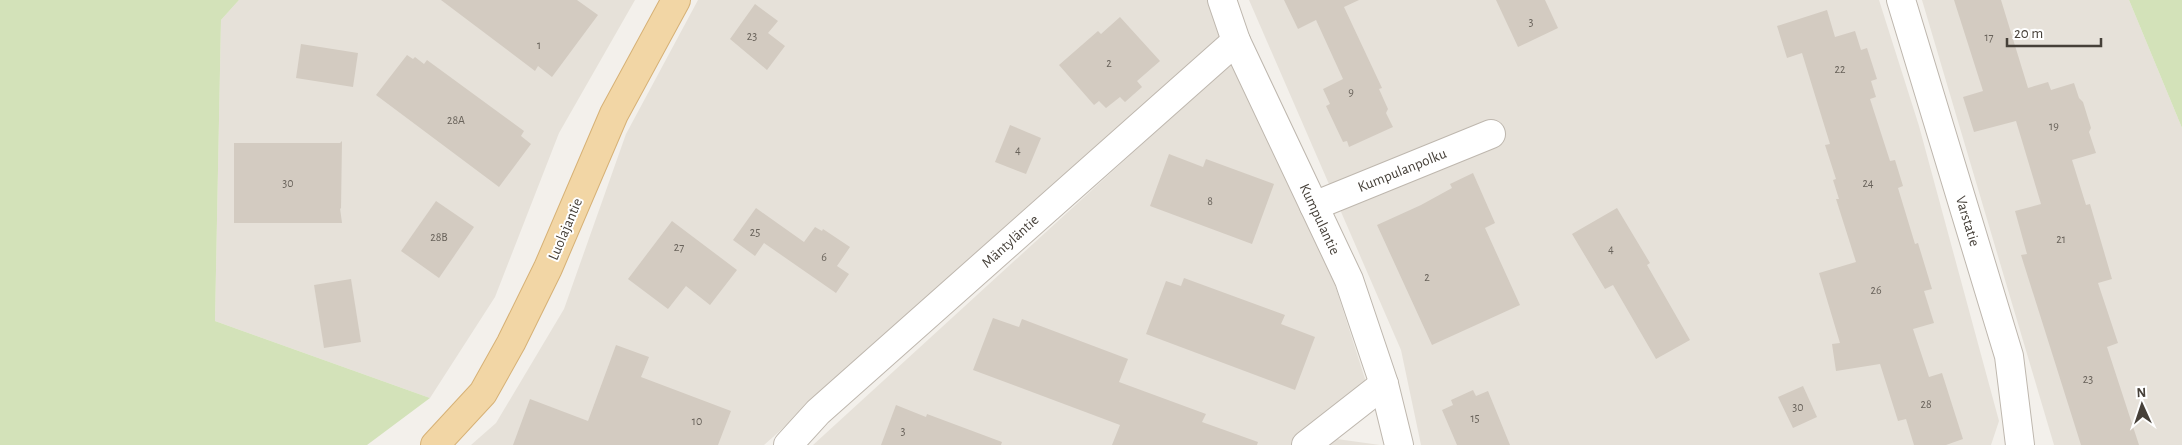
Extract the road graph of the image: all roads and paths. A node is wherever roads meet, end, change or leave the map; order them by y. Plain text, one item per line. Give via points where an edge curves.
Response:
1 (676, 0) edge
2 (1222, 0) edge
3 (1901, 0) edge
4 (1236, 41) junction
5 (1490, 134) dead end
6 (1314, 206) junction
7 (1384, 384) junction
8 (435, 445) edge
9 (788, 445) edge
10 (1306, 445) edge
11 (1399, 445) edge
12 (2020, 445) edge

1 - 8 main road, Luolajantie via 614,114 548,268 511,344 483,393
2 - 4 street, Kumpulantie
3 - 12 street, Varstatie via 2009,356
4 - 6 street, Kumpulantie
4 - 9 street, Mäntyläntie via 818,412
5 - 6 street, Kumpulanpolku
6 - 7 street, Kumpulantie via 1349,280
7 - 10 street
7 - 11 street, Kumpulantie

